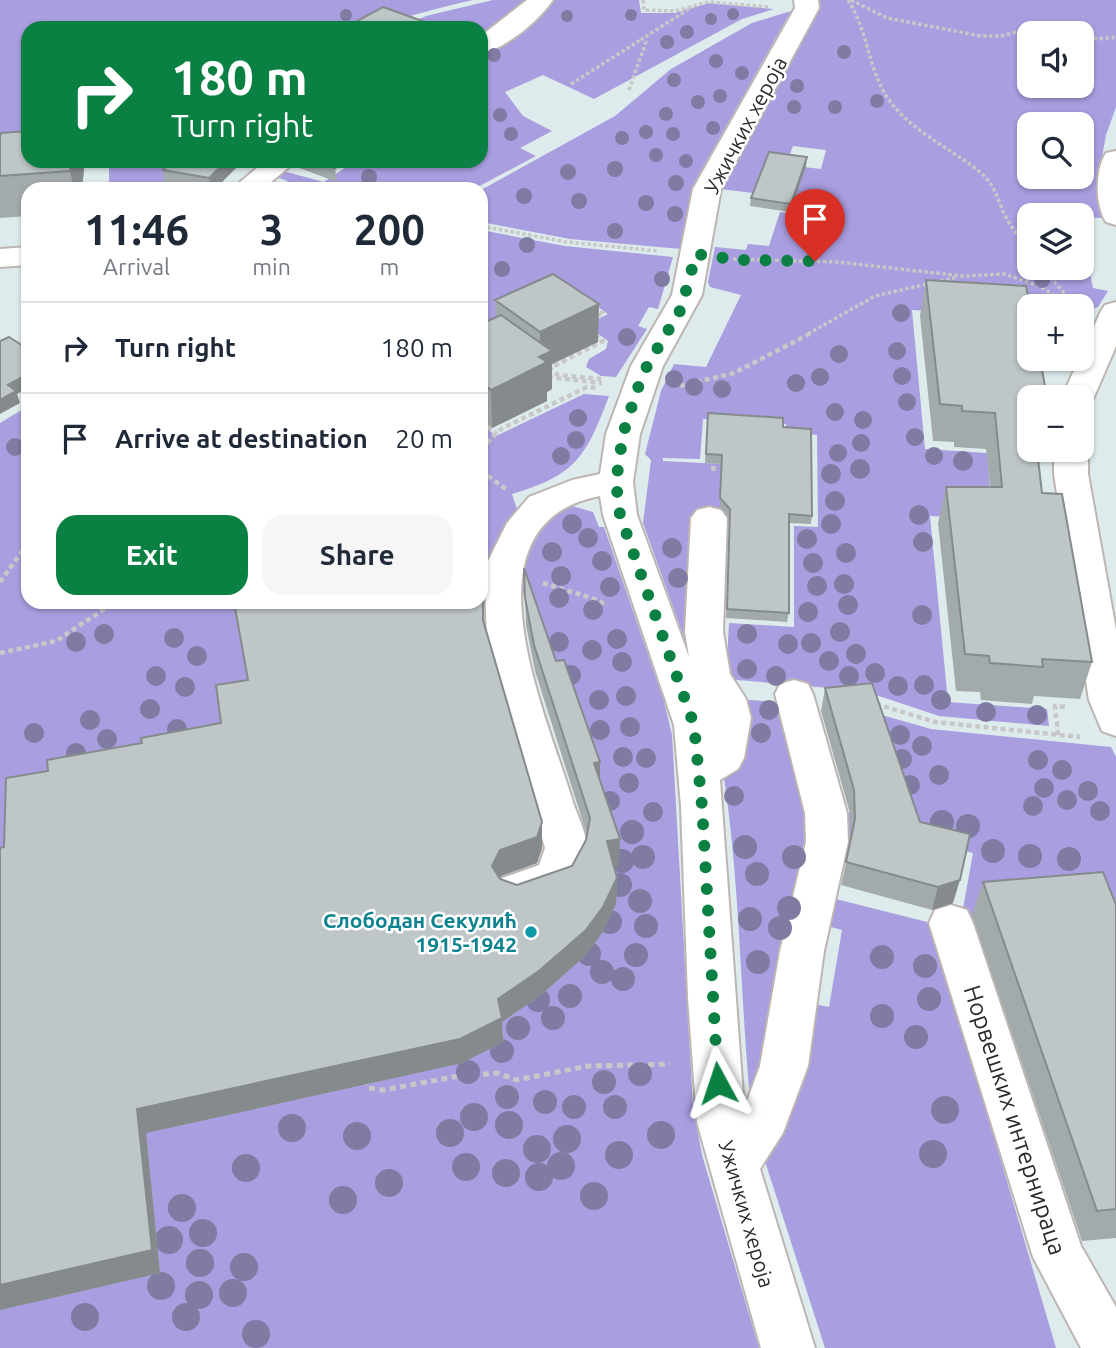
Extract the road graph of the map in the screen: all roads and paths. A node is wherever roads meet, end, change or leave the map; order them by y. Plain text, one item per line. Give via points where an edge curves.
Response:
1 (541, 0) edge
2 (643, 0) edge
3 (806, 0) edge
4 (850, 0) edge
5 (692, 6) junction
6 (760, 6) dead end
7 (1017, 32) edge
8 (1116, 37) edge
9 (1094, 38) edge
10 (642, 39) junction
11 (488, 42) edge
12 (570, 83) dead end
13 (629, 90) dead end
14 (1116, 159) edge
15 (273, 168) edge
16 (255, 182) edge
17 (1116, 216) edge
18 (488, 227) edge
19 (1017, 234) edge
20 (680, 253) junction
21 (21, 256) edge
22 (0, 258) edge
23 (962, 276) junction
24 (1053, 280) edge
25 (1052, 294) edge
26 (1066, 294) edge
27 (1116, 311) edge
28 (584, 315) edge
29 (592, 319) edge
30 (588, 331) edge
31 (543, 376) edge
32 (617, 384) junction
33 (1083, 385) edge
34 (587, 387) dead end
35 (488, 427) edge
36 (497, 434) junction
37 (488, 443) edge
38 (1071, 462) edge
39 (714, 463) edge
40 (713, 471) dead end
41 (616, 482) junction
42 (709, 518) dead end
43 (21, 553) edge
44 (531, 581) edge
45 (0, 582) edge
46 (104, 609) edge
47 (618, 612) dead end
48 (0, 653) edge
49 (794, 694) joint
50 (1055, 706) edge
51 (1116, 721) edge
52 (698, 769) junction
53 (517, 890) edge
54 (951, 923) dead end
55 (716, 1064) junction
56 (377, 1071) edge
57 (364, 1074) junction
58 (353, 1076) edge
59 (733, 1166) junction
60 (788, 1348) edge
61 (1110, 1348) edge

1 - 11 street
2 - 5 path via 644,10 675,11
3 - 20 street, Ужичких хероја via 807,8 707,189
4 - 7 path via 887,18 981,36
4 - 19 path via 862,18 882,88 892,105 984,174
5 - 6 path via 708,2
5 - 10 path
8 - 9 path
10 - 12 path
10 - 13 path via 646,42
14 - 17 street via 1112,178
15 - 16 street
18 - 20 path via 567,242
20 - 23 path via 877,265
20 - 32 street, Ужичких хероја via 681,309 647,366
21 - 22 street
23 - 25 path via 1017,276
23 - 32 path via 899,288 866,300 794,346 730,376 705,382
24 - 26 path
27 - 33 street
28 - 29 path via 596,309 603,313
30 - 32 path via 603,341 550,368 558,374
31 - 32 path
32 - 41 street, Ужичких хероја via 623,434
34 - 36 path
35 - 36 path
36 - 37 path
38 - 51 street
39 - 40 path
41 - 52 street, Ужичких хероја via 620,515 694,725
41 - 53 street via 557,496 541,505 525,523 506,561 502,600 506,645 566,848 556,877
42 - 52 street via 704,632 711,676 726,699 731,731 724,758
43 - 45 path
44 - 47 path via 598,600
46 - 48 path via 56,641
49 - 50 path via 863,700 934,722 1058,735
49 - 59 street via 827,813 827,842 802,951 783,1066 766,1118
52 - 55 street, Ужичких хероја
54 - 61 street, Норвешких интернираца via 1059,1257
55 - 57 path via 589,1066 516,1080 498,1073 384,1090 368,1088
55 - 59 street, Ужичких хероја via 721,1122
56 - 57 path
57 - 58 path
59 - 60 street, Ужичких хероја

